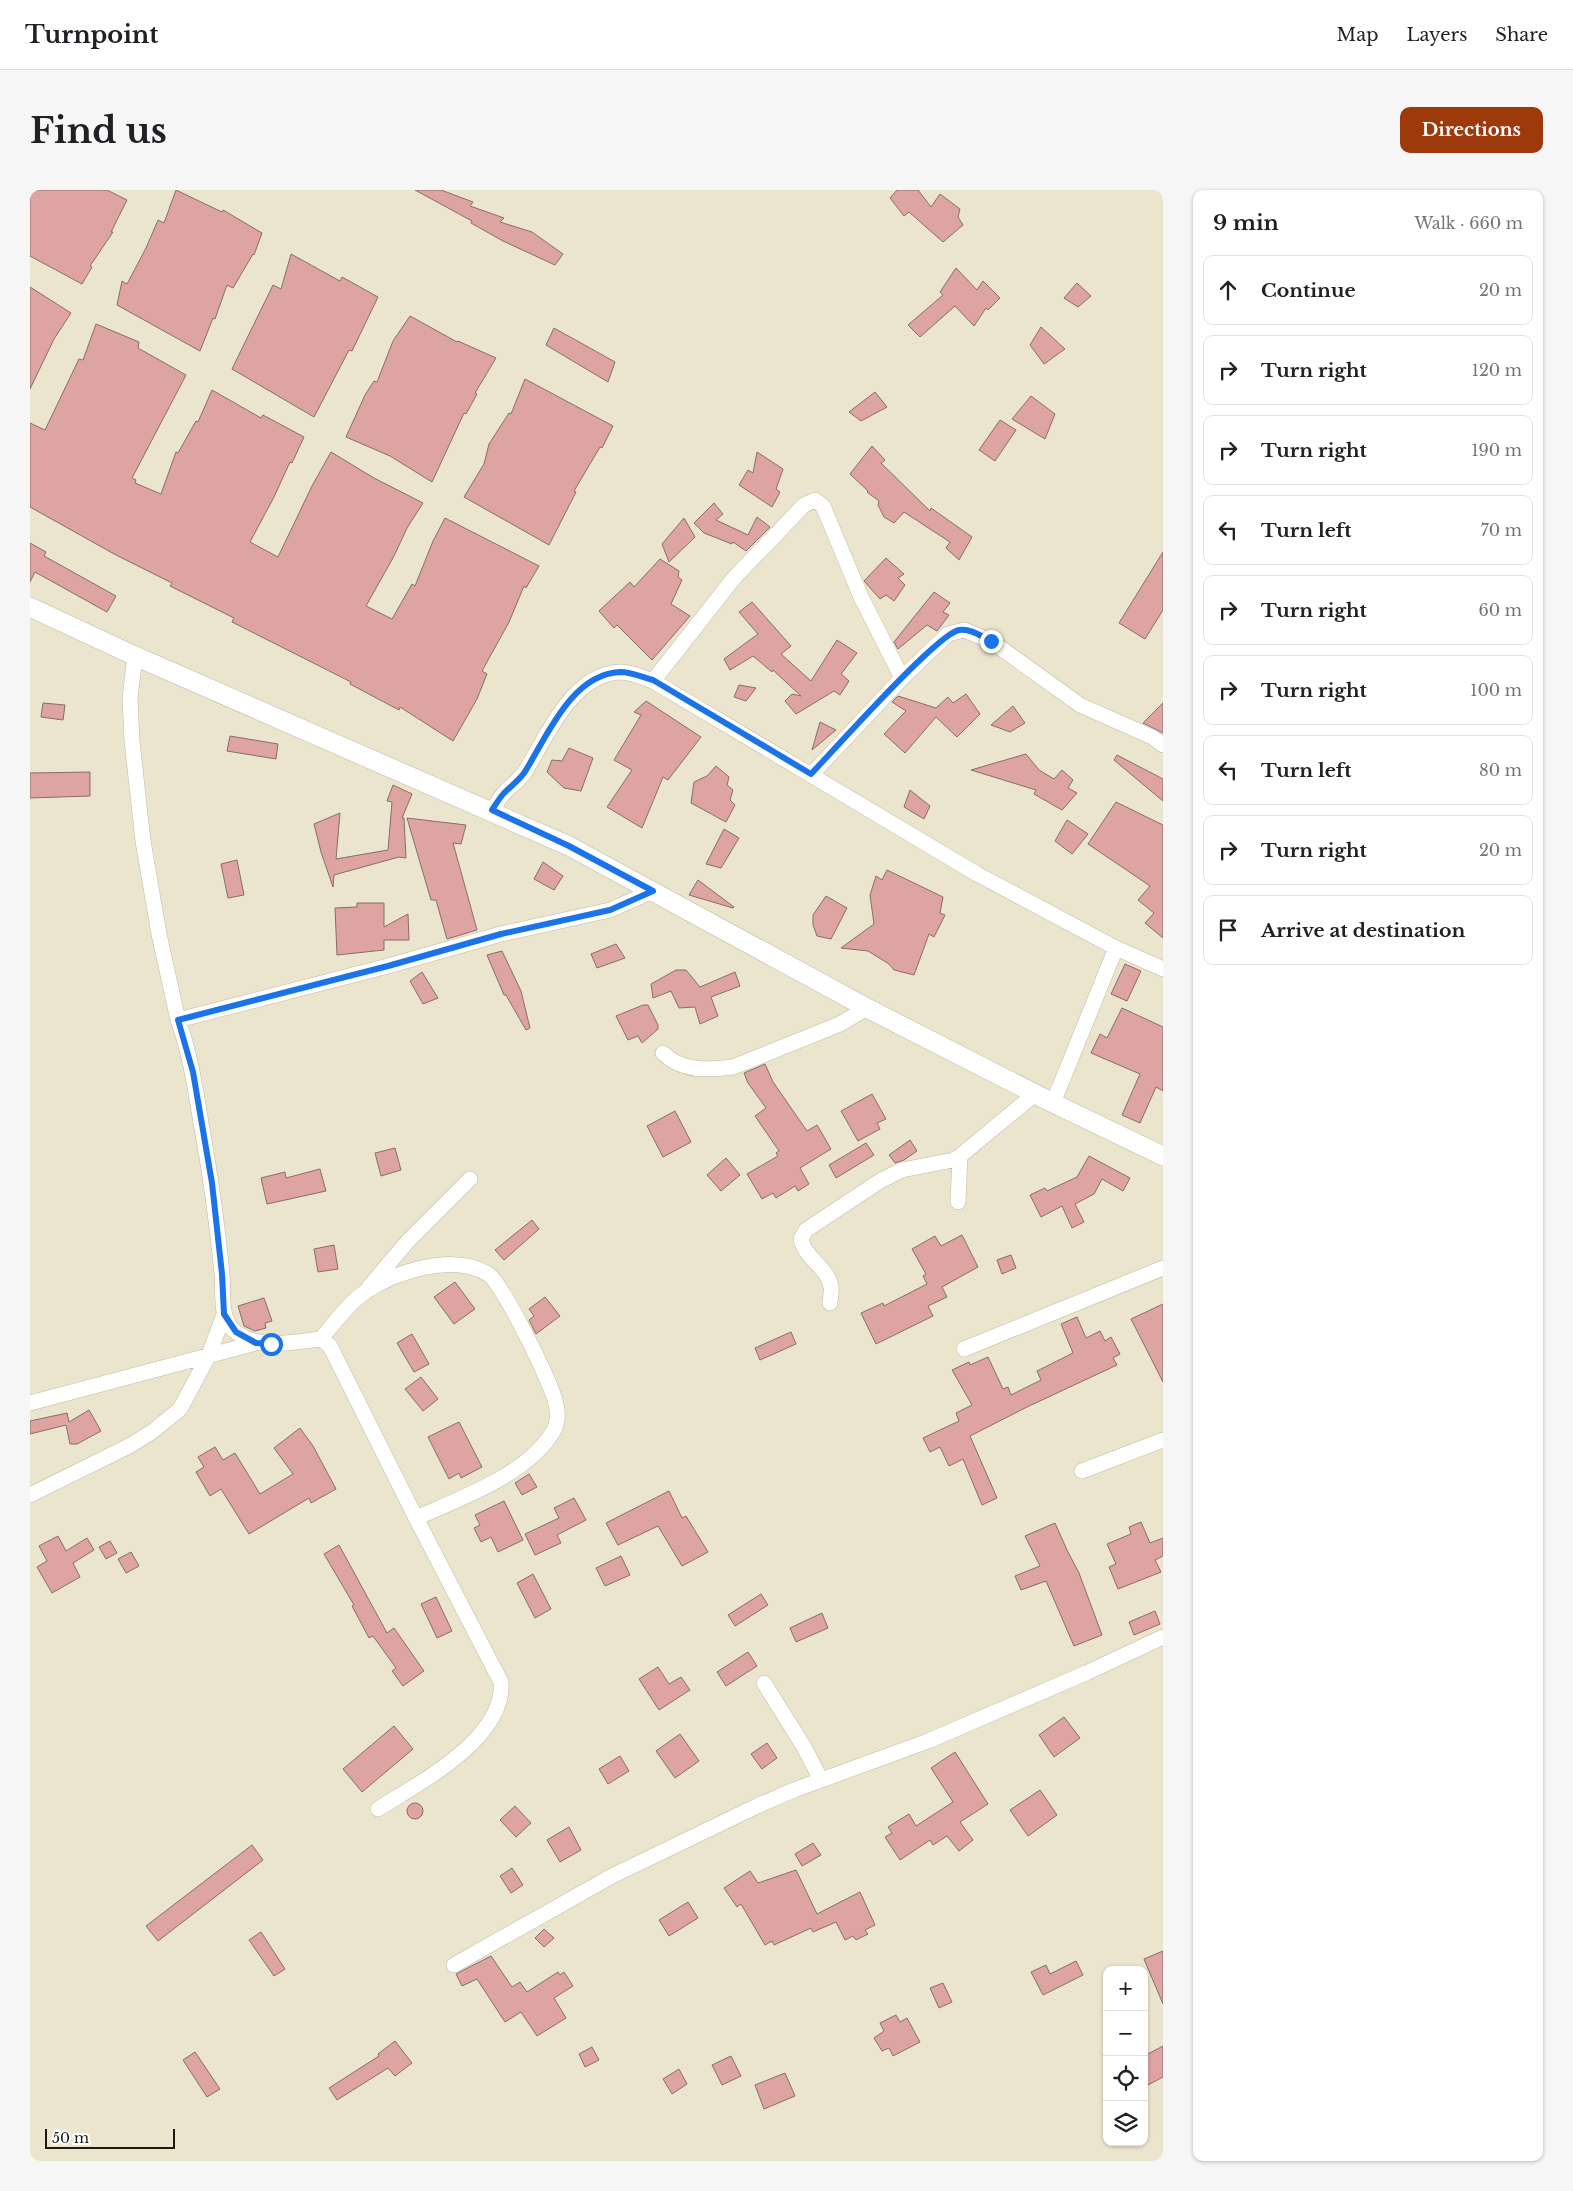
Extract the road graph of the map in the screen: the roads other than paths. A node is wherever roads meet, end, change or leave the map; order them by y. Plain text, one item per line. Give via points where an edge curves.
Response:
1 (30, 607) edge
2 (135, 656) junction
3 (902, 678) junction
4 (653, 680) junction
5 (1163, 744) edge
6 (811, 774) junction
7 (492, 810) junction
8 (653, 891) junction
9 (1116, 948) junction
10 (1163, 970) edge
11 (867, 1008) junction
12 (178, 1020) junction
13 (663, 1053) dead end
14 (1035, 1094) junction
15 (1053, 1103) junction
16 (960, 1156) junction
17 (1163, 1156) edge
18 (470, 1179) dead end
19 (958, 1202) dead end
20 (1163, 1268) edge
21 (365, 1292) junction
22 (830, 1303) dead end
23 (224, 1314) junction
24 (321, 1339) junction
25 (256, 1343) junction
26 (964, 1349) dead end
27 (209, 1355) junction
28 (30, 1402) edge
29 (1163, 1440) edge
30 (1082, 1471) dead end
31 (30, 1495) edge
32 (416, 1518) junction
33 (1163, 1637) edge
34 (764, 1683) dead end
35 (821, 1780) junction
36 (378, 1809) dead end
37 (454, 1965) dead end

1 - 2 street
2 - 7 street
2 - 12 street via 130,698 141,823 159,934
3 - 4 street via 823,506 815,500 804,505 734,578
3 - 5 street via 948,634 964,630 991,641 1080,705
3 - 6 street
4 - 6 street
4 - 7 street via 618,672 590,682 575,693 537,748 526,772
6 - 9 street via 977,874
7 - 8 street
8 - 11 street
8 - 12 street via 610,910 501,934
9 - 10 street
9 - 15 street
11 - 13 street via 840,1024 733,1067 688,1068 676,1064
11 - 14 street
12 - 23 street via 193,1072 212,1183
14 - 15 street
14 - 16 street
15 - 17 street
16 - 19 street
16 - 22 street via 902,1170 806,1230 802,1244 828,1279
18 - 21 street via 408,1241
20 - 26 street
21 - 24 street
21 - 32 street via 428,1266 455,1264 489,1274 505,1297 550,1384 556,1404 558,1418 555,1429 523,1463 506,1476
23 - 25 street via 236,1332
23 - 27 street
24 - 25 street
24 - 32 street via 330,1346
25 - 27 street
27 - 28 street
27 - 31 street via 180,1409 153,1431 132,1445
29 - 30 street
32 - 36 street via 499,1675 502,1693 489,1721 467,1748
33 - 35 street via 952,1731
34 - 35 street
35 - 37 street via 757,1806 612,1876

